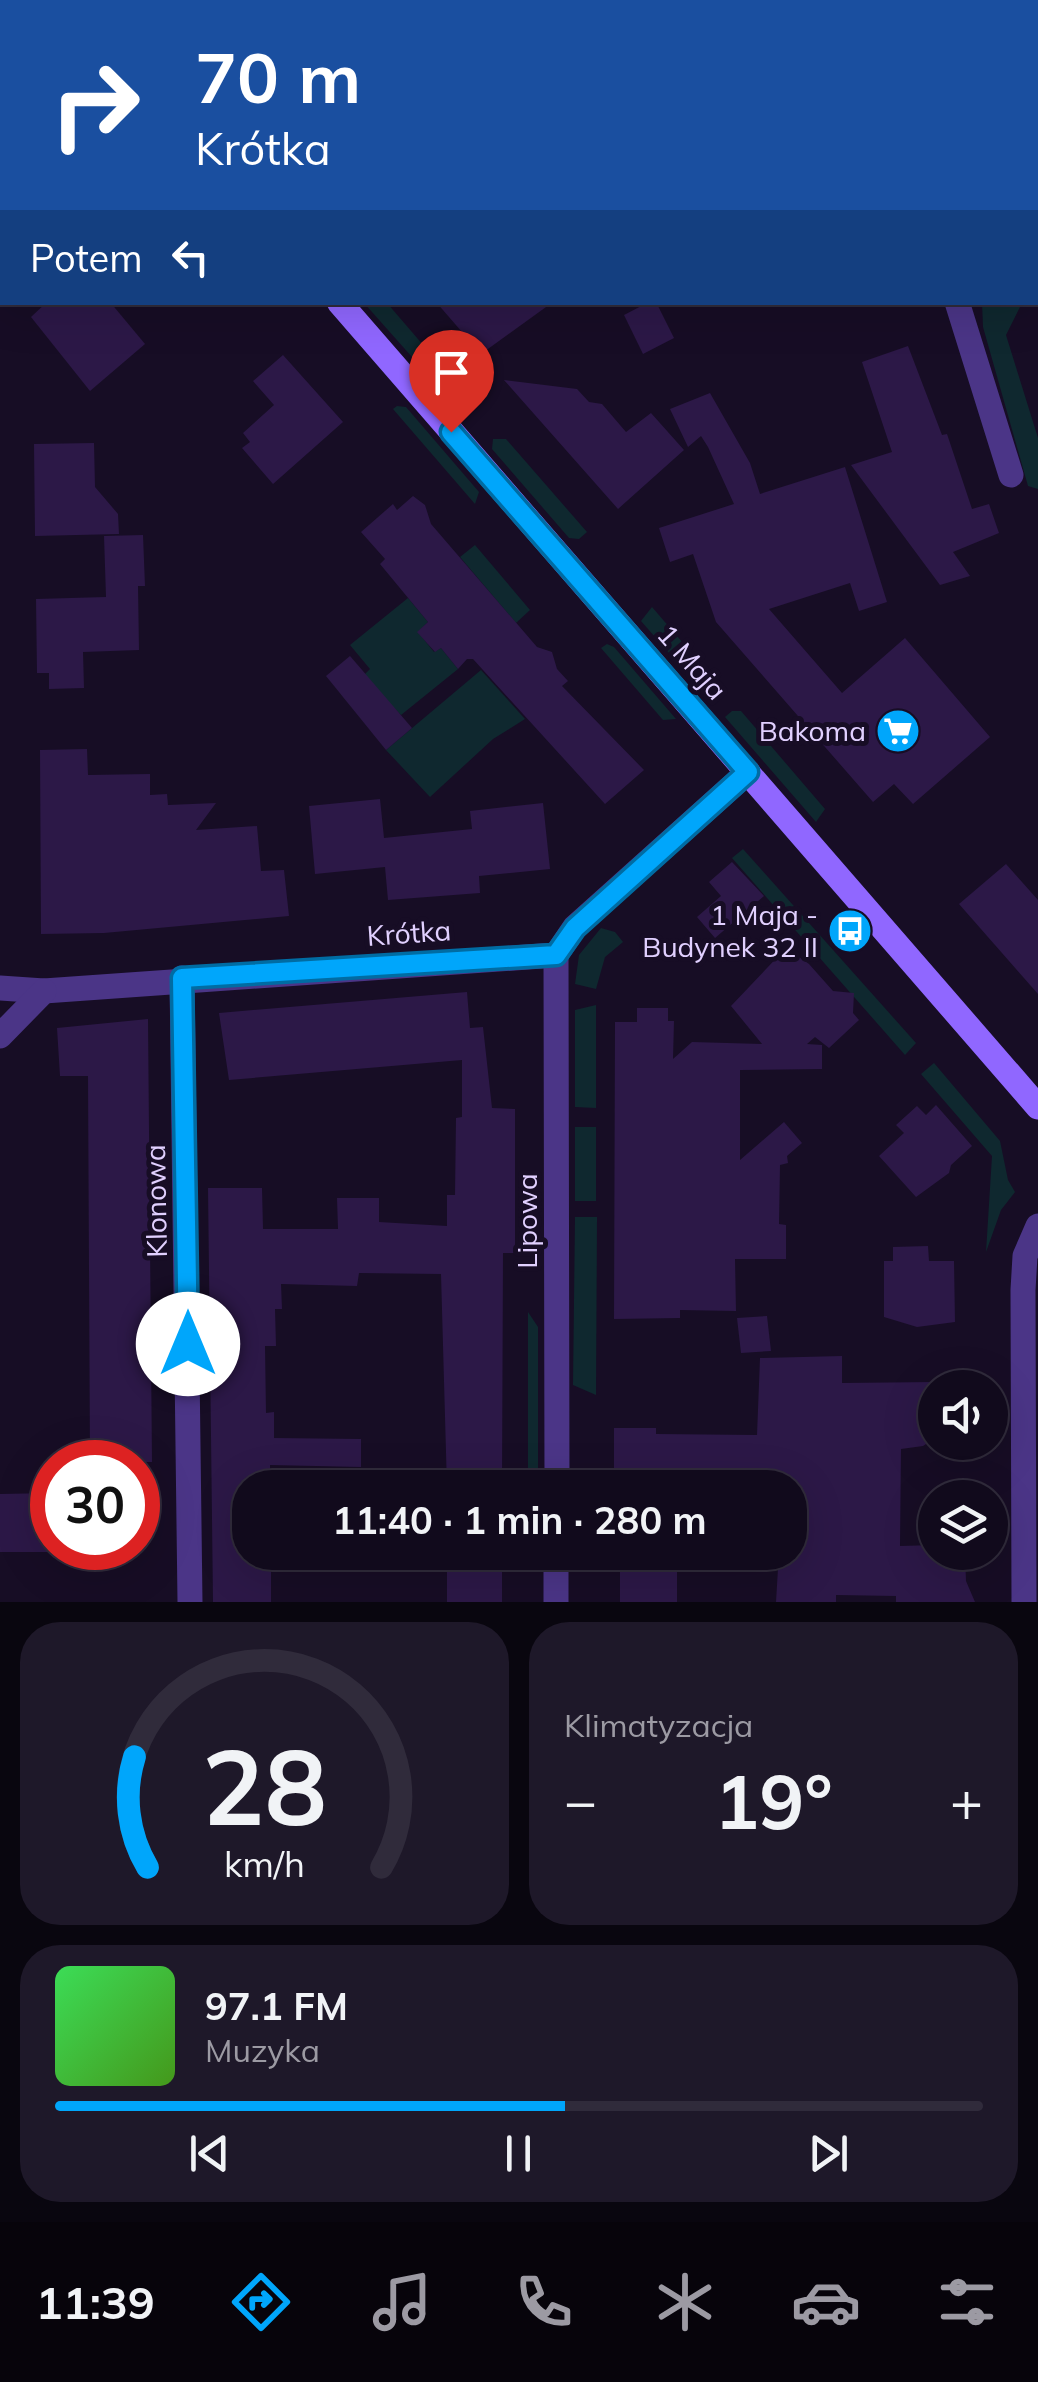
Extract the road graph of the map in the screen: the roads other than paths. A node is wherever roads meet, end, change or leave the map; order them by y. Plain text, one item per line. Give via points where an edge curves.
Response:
1 (342, 305) edge
2 (957, 305) edge
3 (1011, 475) dead end
4 (748, 772) junction
5 (556, 955) junction
6 (182, 978) junction
7 (1, 989) edge
8 (44, 992) junction
9 (0, 1036) edge
10 (1038, 1107) edge
11 (1038, 1226) edge
12 (556, 1470) edge
13 (556, 1570) edge
14 (190, 1602) edge
15 (556, 1602) edge
16 (1024, 1602) edge

1 - 4 street, 1 Maja
2 - 3 street
4 - 5 street via 575,928
4 - 10 street, 1 Maja
5 - 6 street, Krótka
5 - 12 street, Lipowa
6 - 8 street, Krótka
6 - 14 street, Klonowa
7 - 8 street, Krótka
8 - 9 street
11 - 16 street via 1025,1256 1022,1290
13 - 15 street

